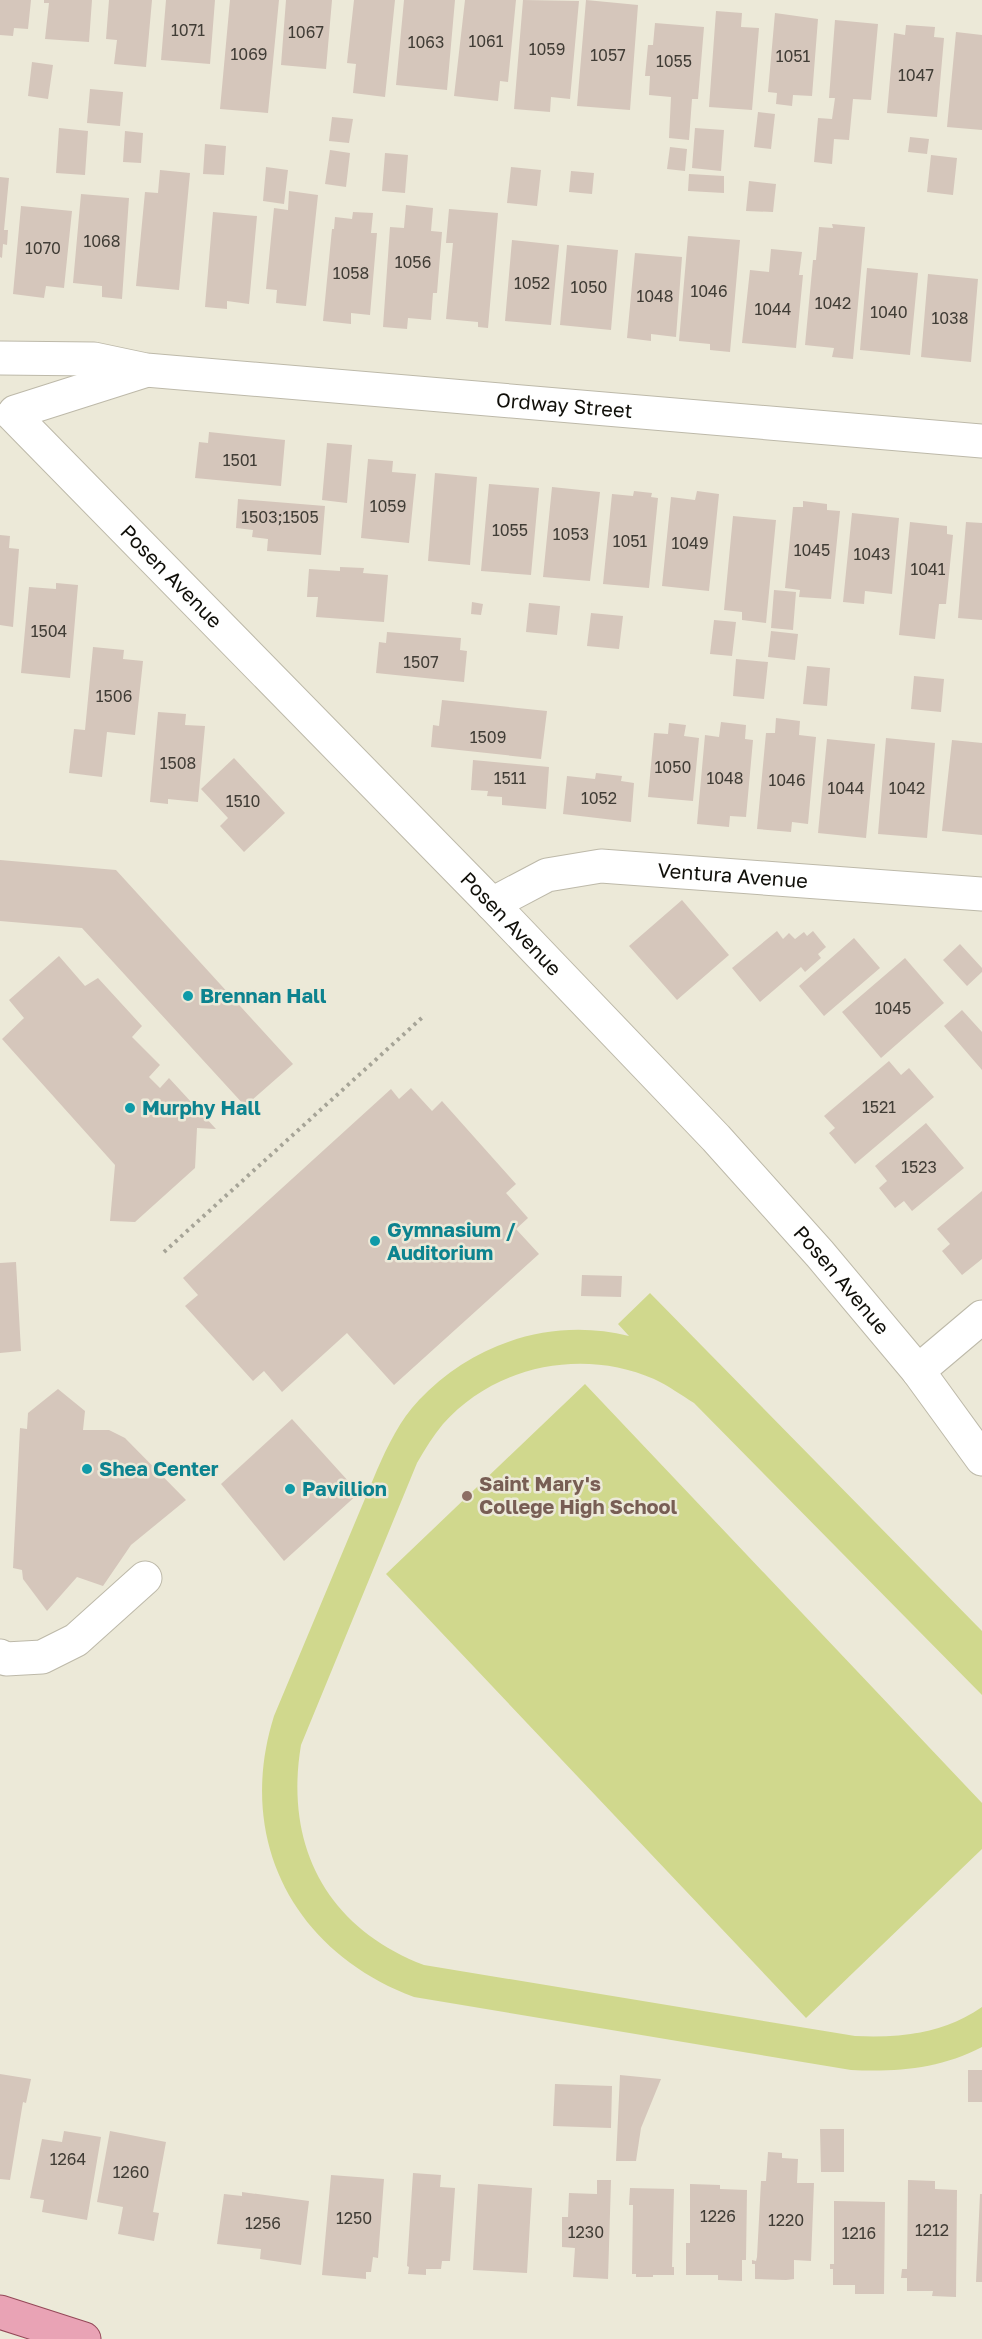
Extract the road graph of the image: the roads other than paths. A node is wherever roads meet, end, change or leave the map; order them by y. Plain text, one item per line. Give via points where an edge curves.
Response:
1 (0, 359) edge
2 (146, 370) junction
3 (9, 417) edge
4 (982, 441) edge
5 (982, 894) edge
6 (492, 904) junction
7 (982, 1317) edge
8 (918, 1371) junction
9 (982, 1459) edge
10 (145, 1578) dead end
11 (0, 1656) edge
12 (0, 2312) edge
13 (84, 2339) edge

1 - 2 street, Ordway Street via 94,359
1 - 3 street via 20,383 19,404
2 - 3 street, Ordway Street
2 - 4 street, Ordway Street
3 - 6 street, Posen Avenue
5 - 6 street, Ventura Avenue via 601,866 547,875
6 - 8 street, Posen Avenue via 724,1147
7 - 8 street
8 - 9 street, Posen Avenue
10 - 11 street via 76,1640 42,1657
12 - 13 main road

